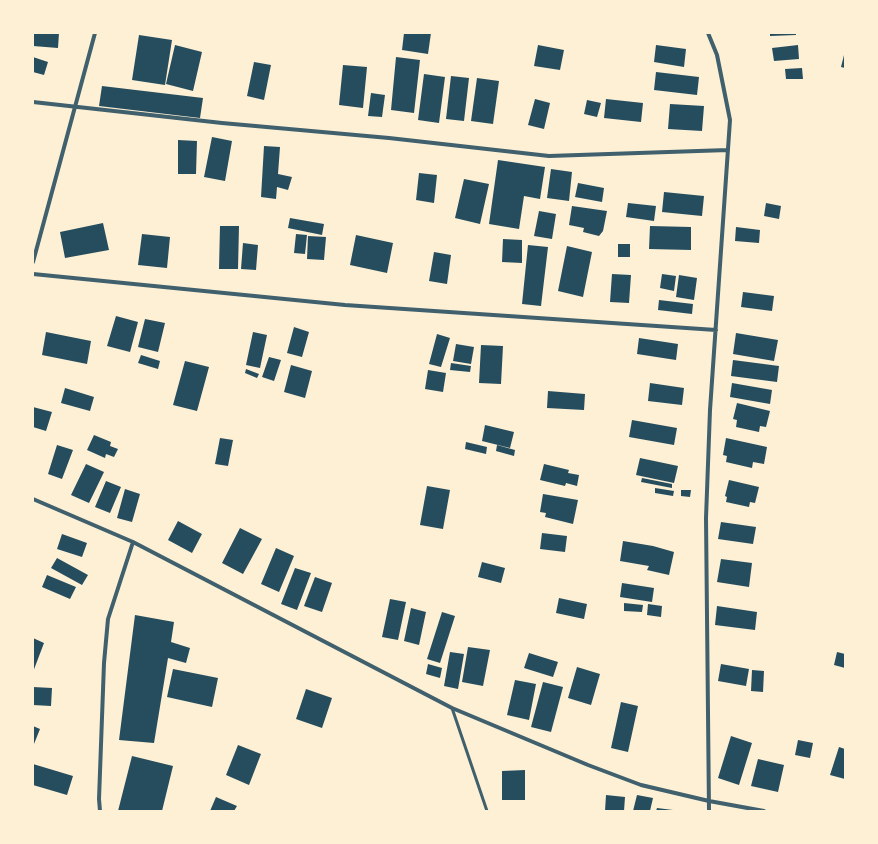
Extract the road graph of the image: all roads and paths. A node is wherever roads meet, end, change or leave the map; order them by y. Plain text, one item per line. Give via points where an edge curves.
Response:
1 (94, 33) edge
2 (708, 33) edge
3 (33, 102) edge
4 (75, 108) junction
5 (728, 150) junction
6 (33, 262) edge
7 (33, 274) edge
8 (716, 330) junction
9 (33, 499) edge
10 (133, 542) junction
11 (452, 708) junction
12 (709, 801) junction
13 (100, 811) edge
14 (487, 811) edge
15 (708, 811) edge
16 (764, 811) edge

1 - 4 street
2 - 5 street via 718,55 730,120
3 - 4 street
4 - 5 street via 550,156
4 - 6 street
5 - 8 street
7 - 8 street via 344,305
8 - 12 street via 706,518
9 - 10 street
10 - 11 street
10 - 13 street via 108,618 104,663
11 - 12 street via 588,766 641,785
11 - 14 lane
12 - 15 street
12 - 16 street

